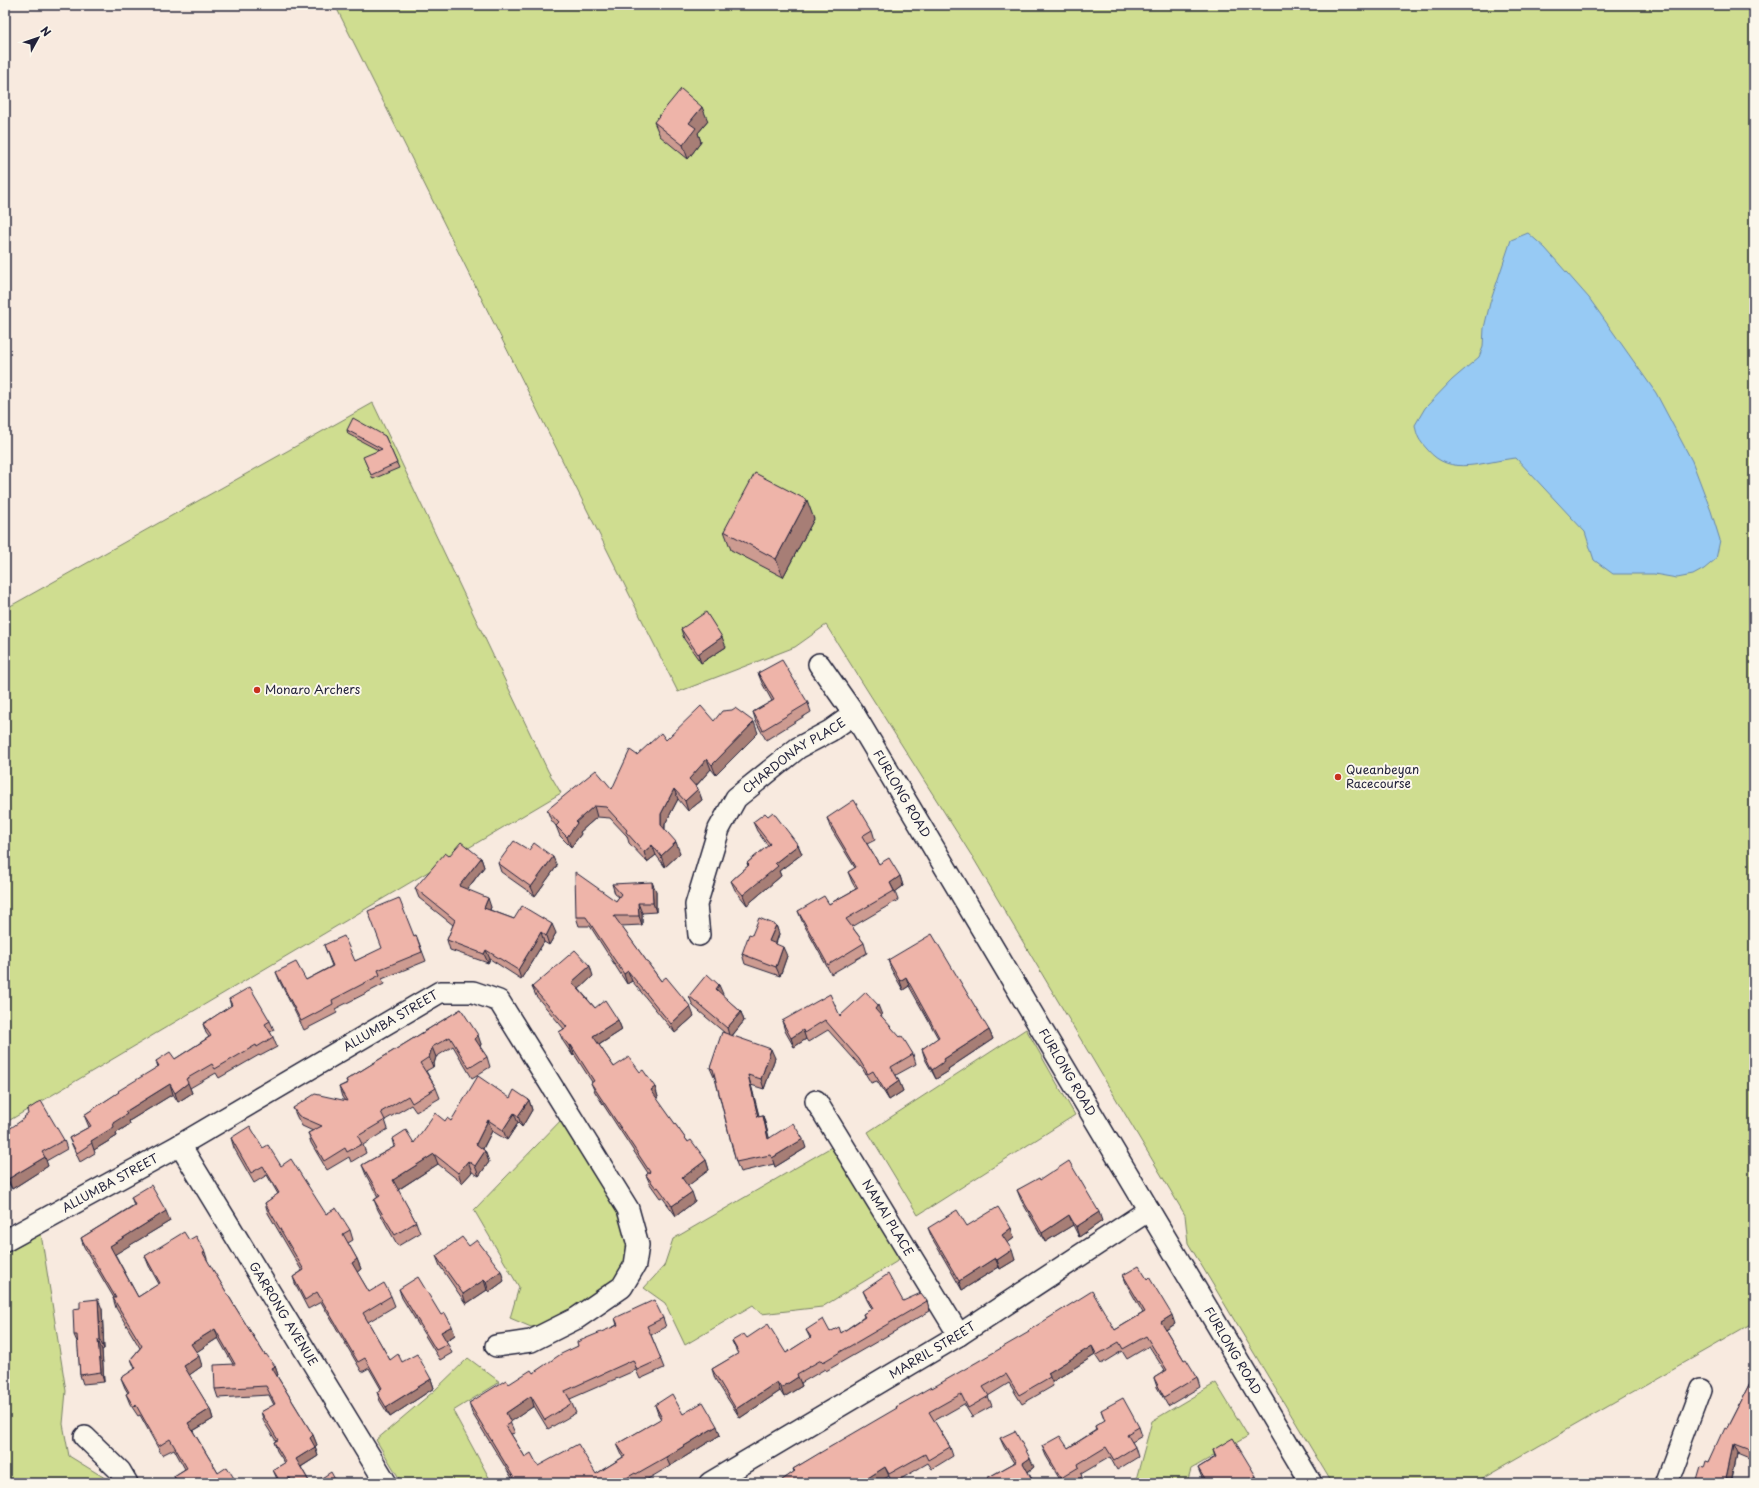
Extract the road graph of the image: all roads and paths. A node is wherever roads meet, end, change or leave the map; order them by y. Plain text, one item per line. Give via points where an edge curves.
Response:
1 (819, 664) dead end
2 (854, 714) junction
3 (699, 935) dead end
4 (816, 1101) dead end
5 (180, 1145) junction
6 (1149, 1210) junction
7 (5, 1241) edge
8 (959, 1335) junction
9 (496, 1346) dead end
10 (1701, 1389) dead end
11 (85, 1437) dead end
12 (127, 1483) edge
13 (386, 1483) edge
14 (710, 1483) edge
15 (1311, 1483) edge
16 (1666, 1483) edge

1 - 2 street, FURLONG ROAD
2 - 3 street, CHARDONAY PLACE via 830,731 798,748 736,798 718,829 696,905
2 - 6 street, FURLONG ROAD
4 - 8 street, NAMAI PLACE
5 - 7 street, ALLUMBA STREET
5 - 9 street, ALLUMBA STREET via 440,992 473,992 499,1001 628,1210 638,1245 635,1265 622,1287 577,1318 531,1341
5 - 13 street, GARRONG AVENUE
6 - 8 street, MARRIL STREET
6 - 15 street, FURLONG ROAD
8 - 14 street, MARRIL STREET
10 - 16 street
11 - 12 street via 120,1471

